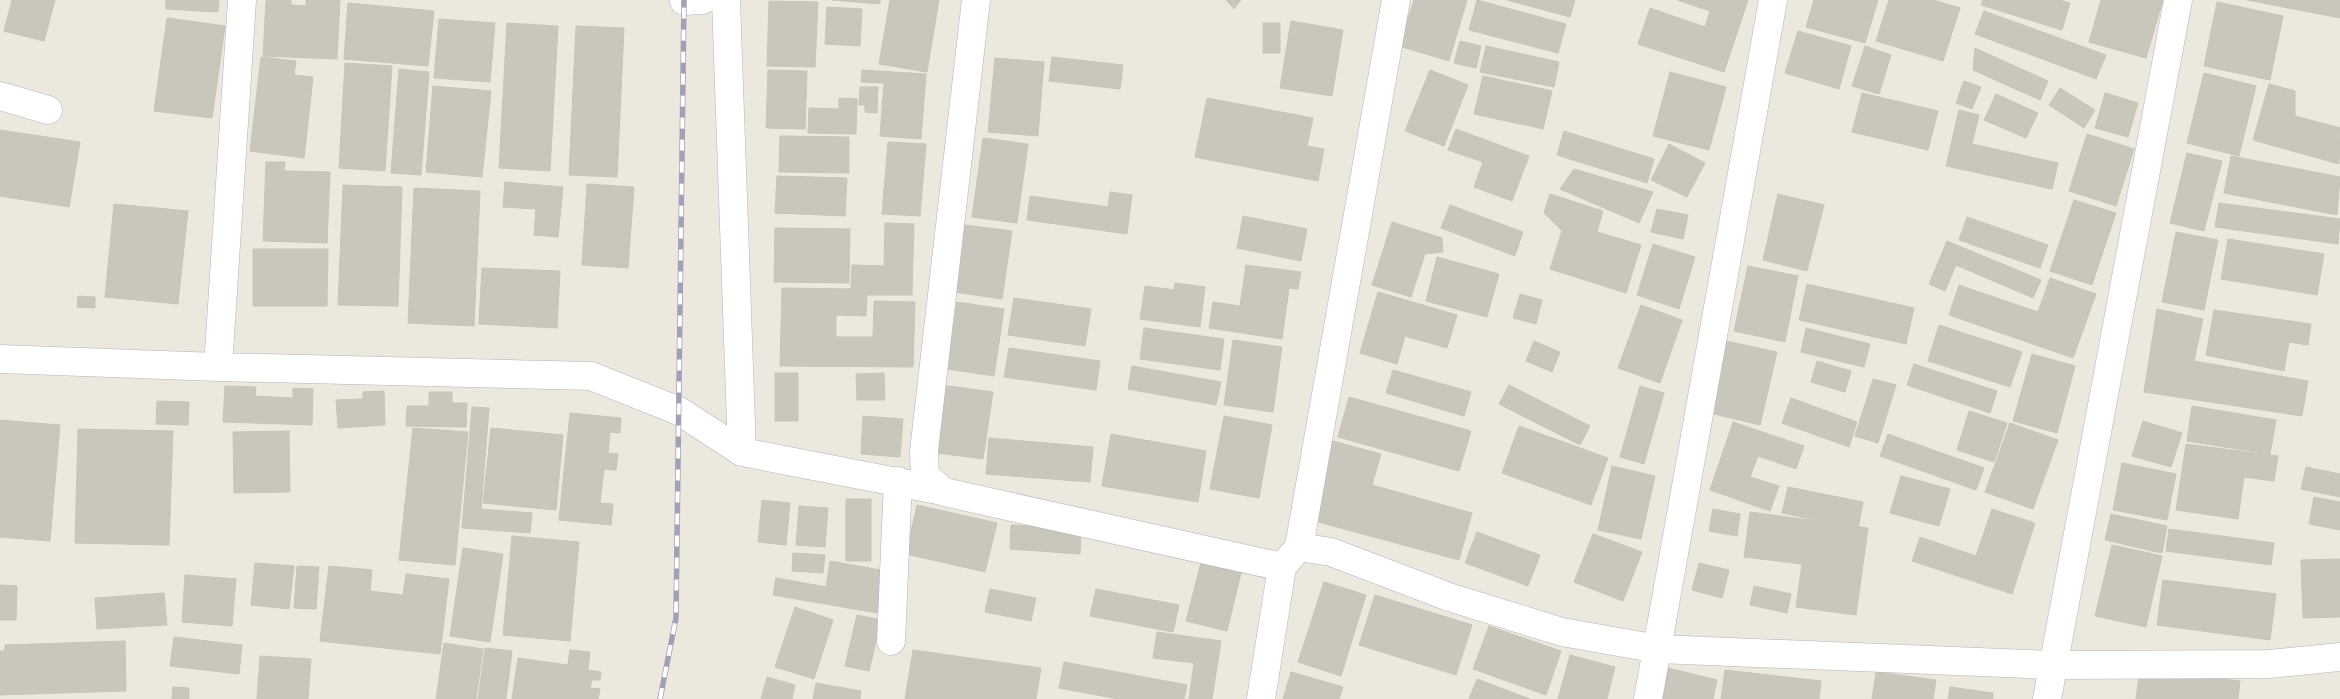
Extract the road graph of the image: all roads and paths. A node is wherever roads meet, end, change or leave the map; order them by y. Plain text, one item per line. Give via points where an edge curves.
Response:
1 (242, 0) edge
2 (726, 0) edge
3 (976, 0) edge
4 (1396, 0) edge
5 (1773, 0) edge
6 (2178, 0) edge
7 (0, 96) edge
8 (48, 110) dead end
9 (0, 359) edge
10 (218, 367) junction
11 (742, 452) junction
12 (898, 481) junction
13 (944, 492) junction
14 (1290, 557) junction
15 (891, 641) dead end
16 (1658, 649) junction
17 (2340, 657) edge
18 (2053, 665) junction
19 (1261, 699) edge
20 (1648, 699) edge
21 (2047, 699) edge

1 - 10 street
2 - 11 street
3 - 13 street via 924,451 925,476
4 - 14 street
5 - 16 street
6 - 18 street
7 - 8 street
9 - 10 street
10 - 11 street via 591,376 679,411
11 - 12 street
12 - 13 street
12 - 15 street
13 - 14 street
14 - 16 street via 1331,552 1449,597 1562,632
14 - 19 street
16 - 18 street
16 - 20 street
17 - 18 street via 2269,664
18 - 21 street

